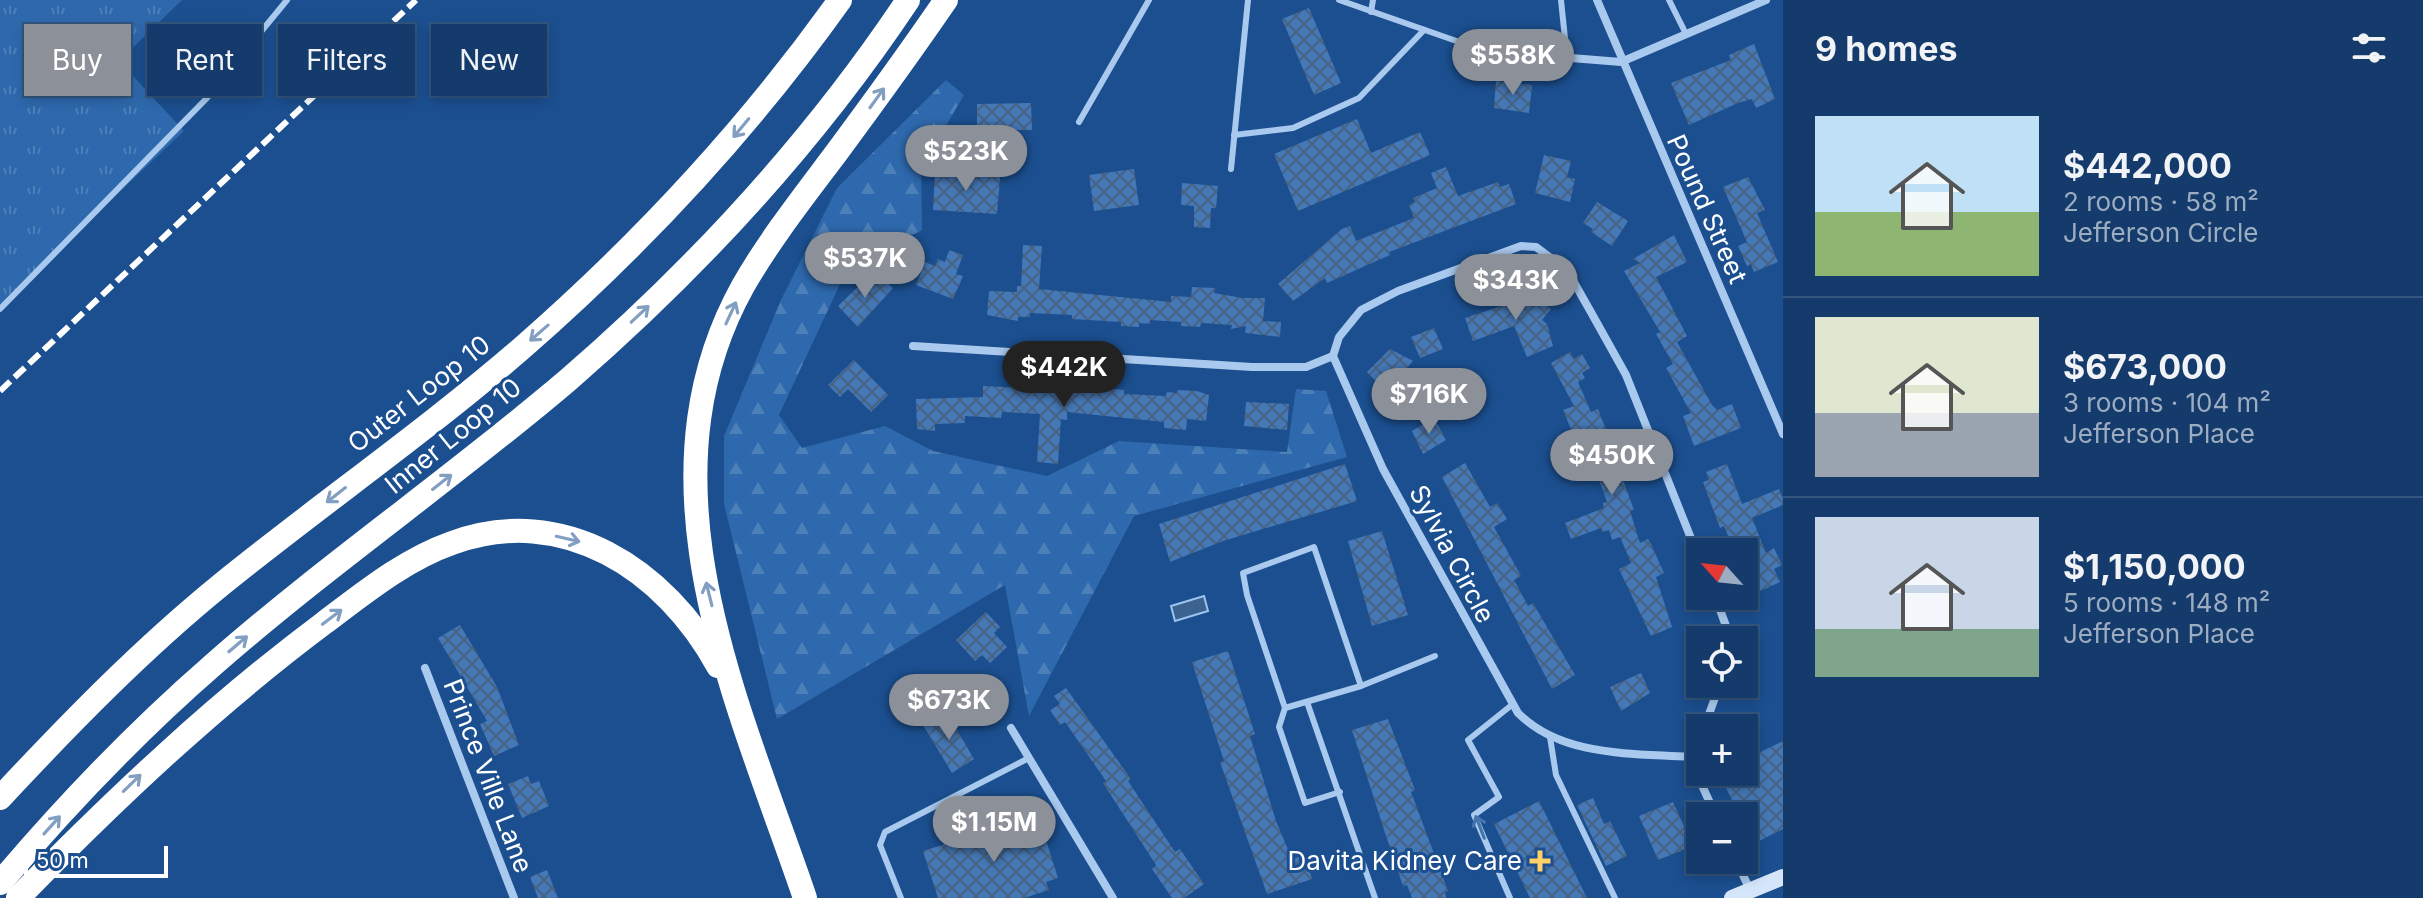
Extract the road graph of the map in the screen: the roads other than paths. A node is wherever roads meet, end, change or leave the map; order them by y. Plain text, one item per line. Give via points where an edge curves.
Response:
1 (287, 0) edge
2 (840, 0) edge
3 (908, 0) edge
4 (946, 0) edge
5 (1149, 0) edge
6 (1248, 0) edge
7 (1339, 0) edge
8 (1373, 0) edge
9 (1561, 0) edge
10 (1597, 0) edge
11 (1669, 0) edge
12 (1766, 0) edge
13 (1371, 12) junction
14 (1424, 30) junction
15 (1686, 34) junction
16 (1485, 51) joint
17 (1567, 58) junction
18 (1621, 62) junction
19 (1079, 122) dead end
20 (1234, 135) junction
21 (1231, 169) dead end
22 (0, 309) edge
23 (913, 346) dead end
24 (1333, 356) junction
25 (1783, 434) edge
26 (1691, 538) edge
27 (1435, 656) dead end
28 (425, 668) dead end
29 (1361, 686) junction
30 (735, 697) junction
31 (1307, 702) junction
32 (1513, 704) junction
33 (1285, 708) junction
34 (1011, 728) dead end
35 (1550, 737) junction
36 (1686, 757) edge
37 (1029, 758) junction
38 (1340, 792) junction
39 (0, 798) edge
40 (1743, 874) edge
41 (1783, 877) edge
42 (0, 883) edge
43 (1751, 891) junction
44 (18, 898) edge
45 (514, 898) edge
46 (805, 898) edge
47 (901, 898) edge
48 (1113, 898) edge
49 (1375, 898) edge
50 (1510, 898) edge
51 (1615, 898) edge
52 (1732, 898) edge

1 - 22 lane via 206,99
2 -> 39 highway, Outer Loop 10 via 739,131 602,274 478,384 161,637
42 -> 3 highway, Inner Loop 10 via 176,697 321,575 489,446 641,314 814,125
30 -> 4 highway via 699,556 694,505 696,446 709,372 722,331 764,251
5 - 19 lane
6 - 20 lane
7 - 13 lane
8 - 13 lane
9 - 17 lane
10 - 18 street, Pound Street
11 - 15 lane
12 - 15 street
13 - 14 lane
14 - 16 lane
14 - 20 lane via 1359,98 1293,128
15 - 18 street
16 - 17 street
17 - 18 street
18 - 25 street, Pound Street
20 - 21 lane
23 - 24 street via 1252,367 1306,367
24 - 26 street via 1339,337 1361,310 1521,246 1536,247 1567,270 1626,375
24 - 32 street, Sylvia Circle via 1383,469
27 - 29 lane
28 - 45 street, Prince Ville Lane
29 - 31 lane
29 - 33 lane via 1314,547 1243,573
44 -> 30 highway via 153,763 259,672 378,583 454,542 517,531 583,542 617,556 673,600
30 - 46 highway
31 - 33 lane
31 - 38 lane
32 - 35 street, Sylvia Circle via 1534,729
50 -> 32 lane via 1474,815 1499,797 1468,740
33 - 38 lane via 1279,727 1305,803
34 - 37 street
35 - 36 street, Sylvia Circle via 1574,746
35 - 51 lane via 1556,775
37 - 47 lane via 885,832 880,845
37 - 48 street
38 - 49 lane
40 - 43 street
41 - 43 main road
43 - 52 main road

